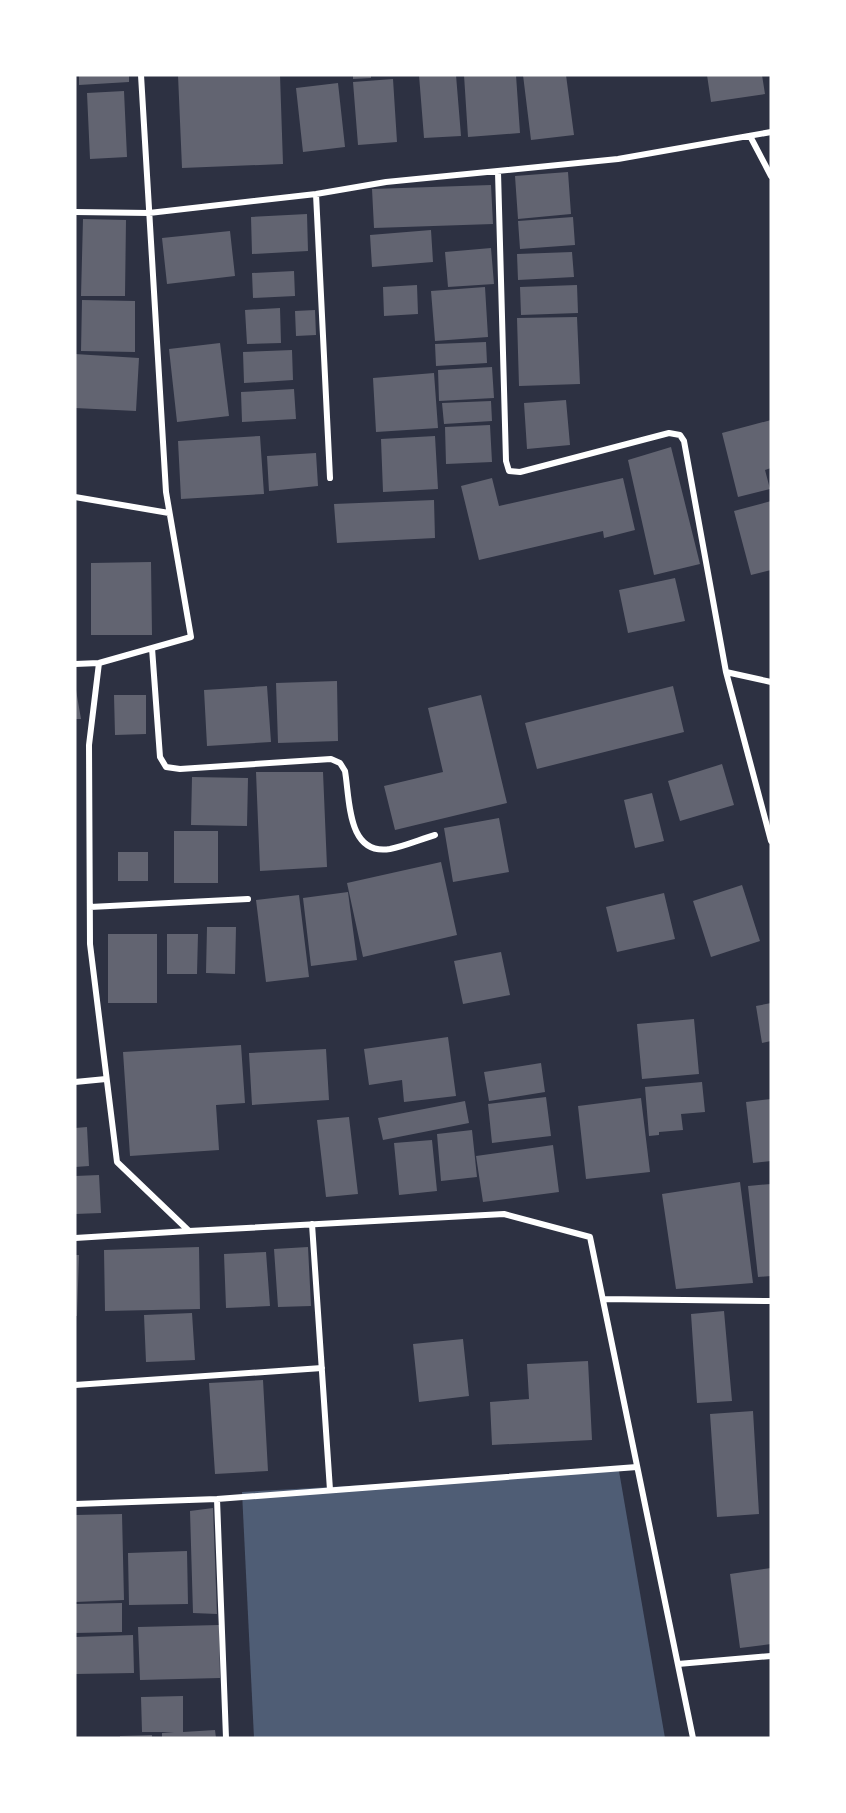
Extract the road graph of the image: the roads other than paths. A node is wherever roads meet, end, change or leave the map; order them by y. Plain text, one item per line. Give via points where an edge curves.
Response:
1 (141, 75) edge
2 (771, 132) edge
3 (750, 136) junction
4 (498, 172) junction
5 (771, 176) edge
6 (316, 194) junction
7 (75, 212) edge
8 (149, 213) junction
9 (330, 478) dead end
10 (75, 497) edge
11 (169, 513) junction
12 (152, 648) junction
13 (99, 663) junction
14 (75, 664) edge
15 (726, 672) junction
16 (771, 682) edge
17 (435, 835) dead end
18 (771, 841) edge
19 (248, 899) dead end
20 (90, 907) junction
21 (106, 1079) junction
22 (75, 1082) edge
23 (312, 1224) junction
24 (189, 1231) junction
25 (75, 1238) edge
26 (603, 1299) junction
27 (771, 1301) edge
28 (322, 1368) junction
29 (75, 1385) edge
30 (637, 1467) junction
31 (330, 1490) junction
32 (217, 1498) junction
33 (75, 1504) edge
34 (771, 1656) edge
35 (678, 1664) junction
36 (226, 1738) edge
37 (693, 1738) edge

1 - 8 street
2 - 3 street
3 - 4 street via 618,159
3 - 5 street
4 - 6 street via 386,182
4 - 15 street via 509,471 520,472 669,433 680,435
6 - 8 street
6 - 9 street
7 - 8 street
8 - 11 street
10 - 11 street
11 - 12 street via 190,637
12 - 13 street
12 - 17 street via 160,757 166,767 332,759 345,771 355,832 372,850 390,849
13 - 14 street
13 - 20 street via 89,745
15 - 16 street
15 - 18 street
19 - 20 street
20 - 21 street via 90,944
21 - 22 street
21 - 24 street via 117,1162
23 - 24 street
23 - 26 street via 504,1214 590,1237
23 - 28 street
24 - 25 street
26 - 27 street
26 - 30 street
28 - 29 street
28 - 31 street
30 - 31 street
30 - 35 street
31 - 32 street
32 - 33 street
32 - 36 street
34 - 35 street
35 - 37 street

